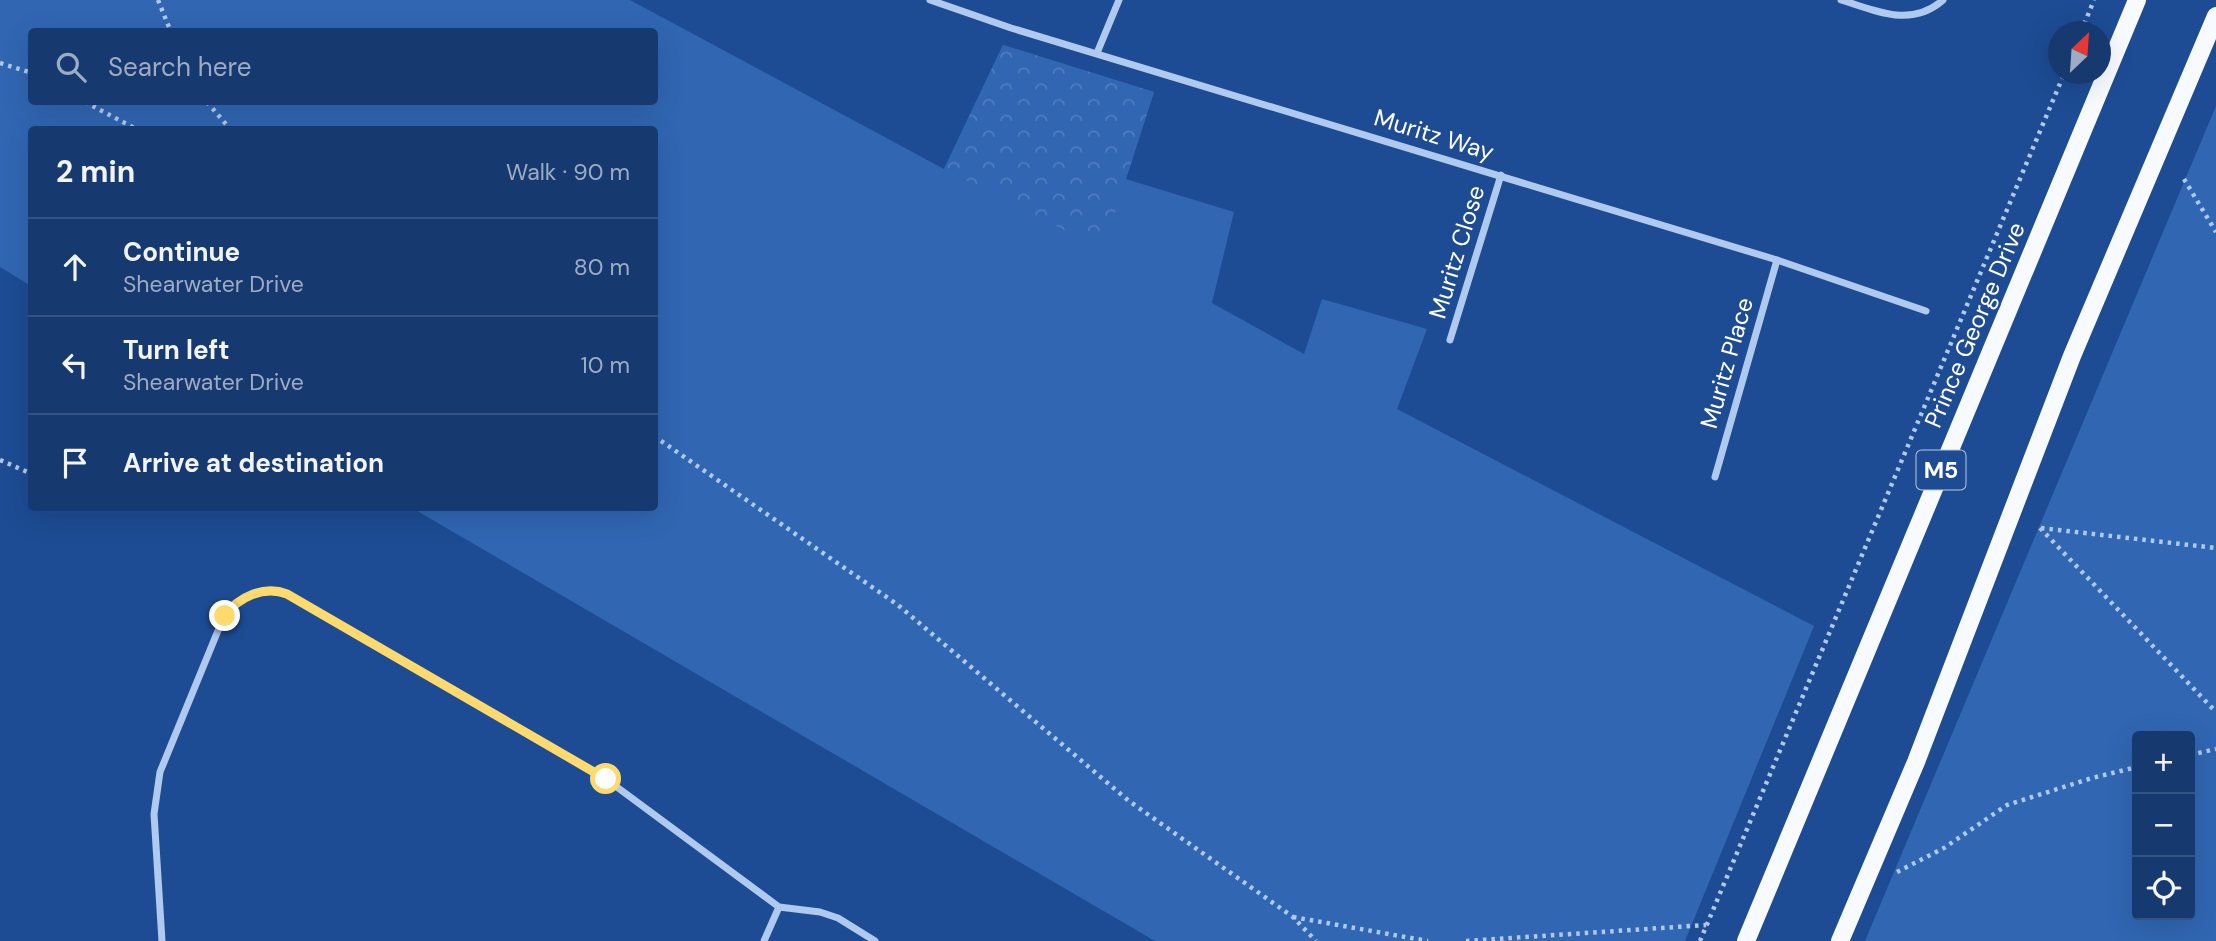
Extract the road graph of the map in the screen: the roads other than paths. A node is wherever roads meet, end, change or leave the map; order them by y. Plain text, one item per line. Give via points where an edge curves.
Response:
1 (930, 0) edge
2 (1119, 0) edge
3 (1841, 0) edge
4 (1943, 0) edge
5 (2137, 0) edge
6 (2216, 16) edge
7 (1097, 53) junction
8 (1501, 175) junction
9 (1777, 260) junction
10 (1926, 311) dead end
11 (1450, 340) dead end
12 (1715, 477) dead end
13 (779, 907) junction
14 (162, 941) edge
15 (764, 941) edge
16 (875, 941) edge
17 (1746, 941) edge
18 (1840, 941) edge

1 - 7 street, Muritz Way
2 - 7 street
3 - 4 street via 1894,16 1913,16 1927,13
5 - 17 main road, Prince George Drive / M5
6 - 18 main road via 2072,356 1916,762
7 - 8 street, Muritz Way
8 - 9 street, Muritz Way
8 - 11 street, Muritz Close
9 - 10 street, Muritz Way
9 - 12 street, Muritz Place
13 - 14 street via 606,779 287,594 271,590 251,595 225,616 160,772 154,814
13 - 15 street
13 - 16 street via 838,918

